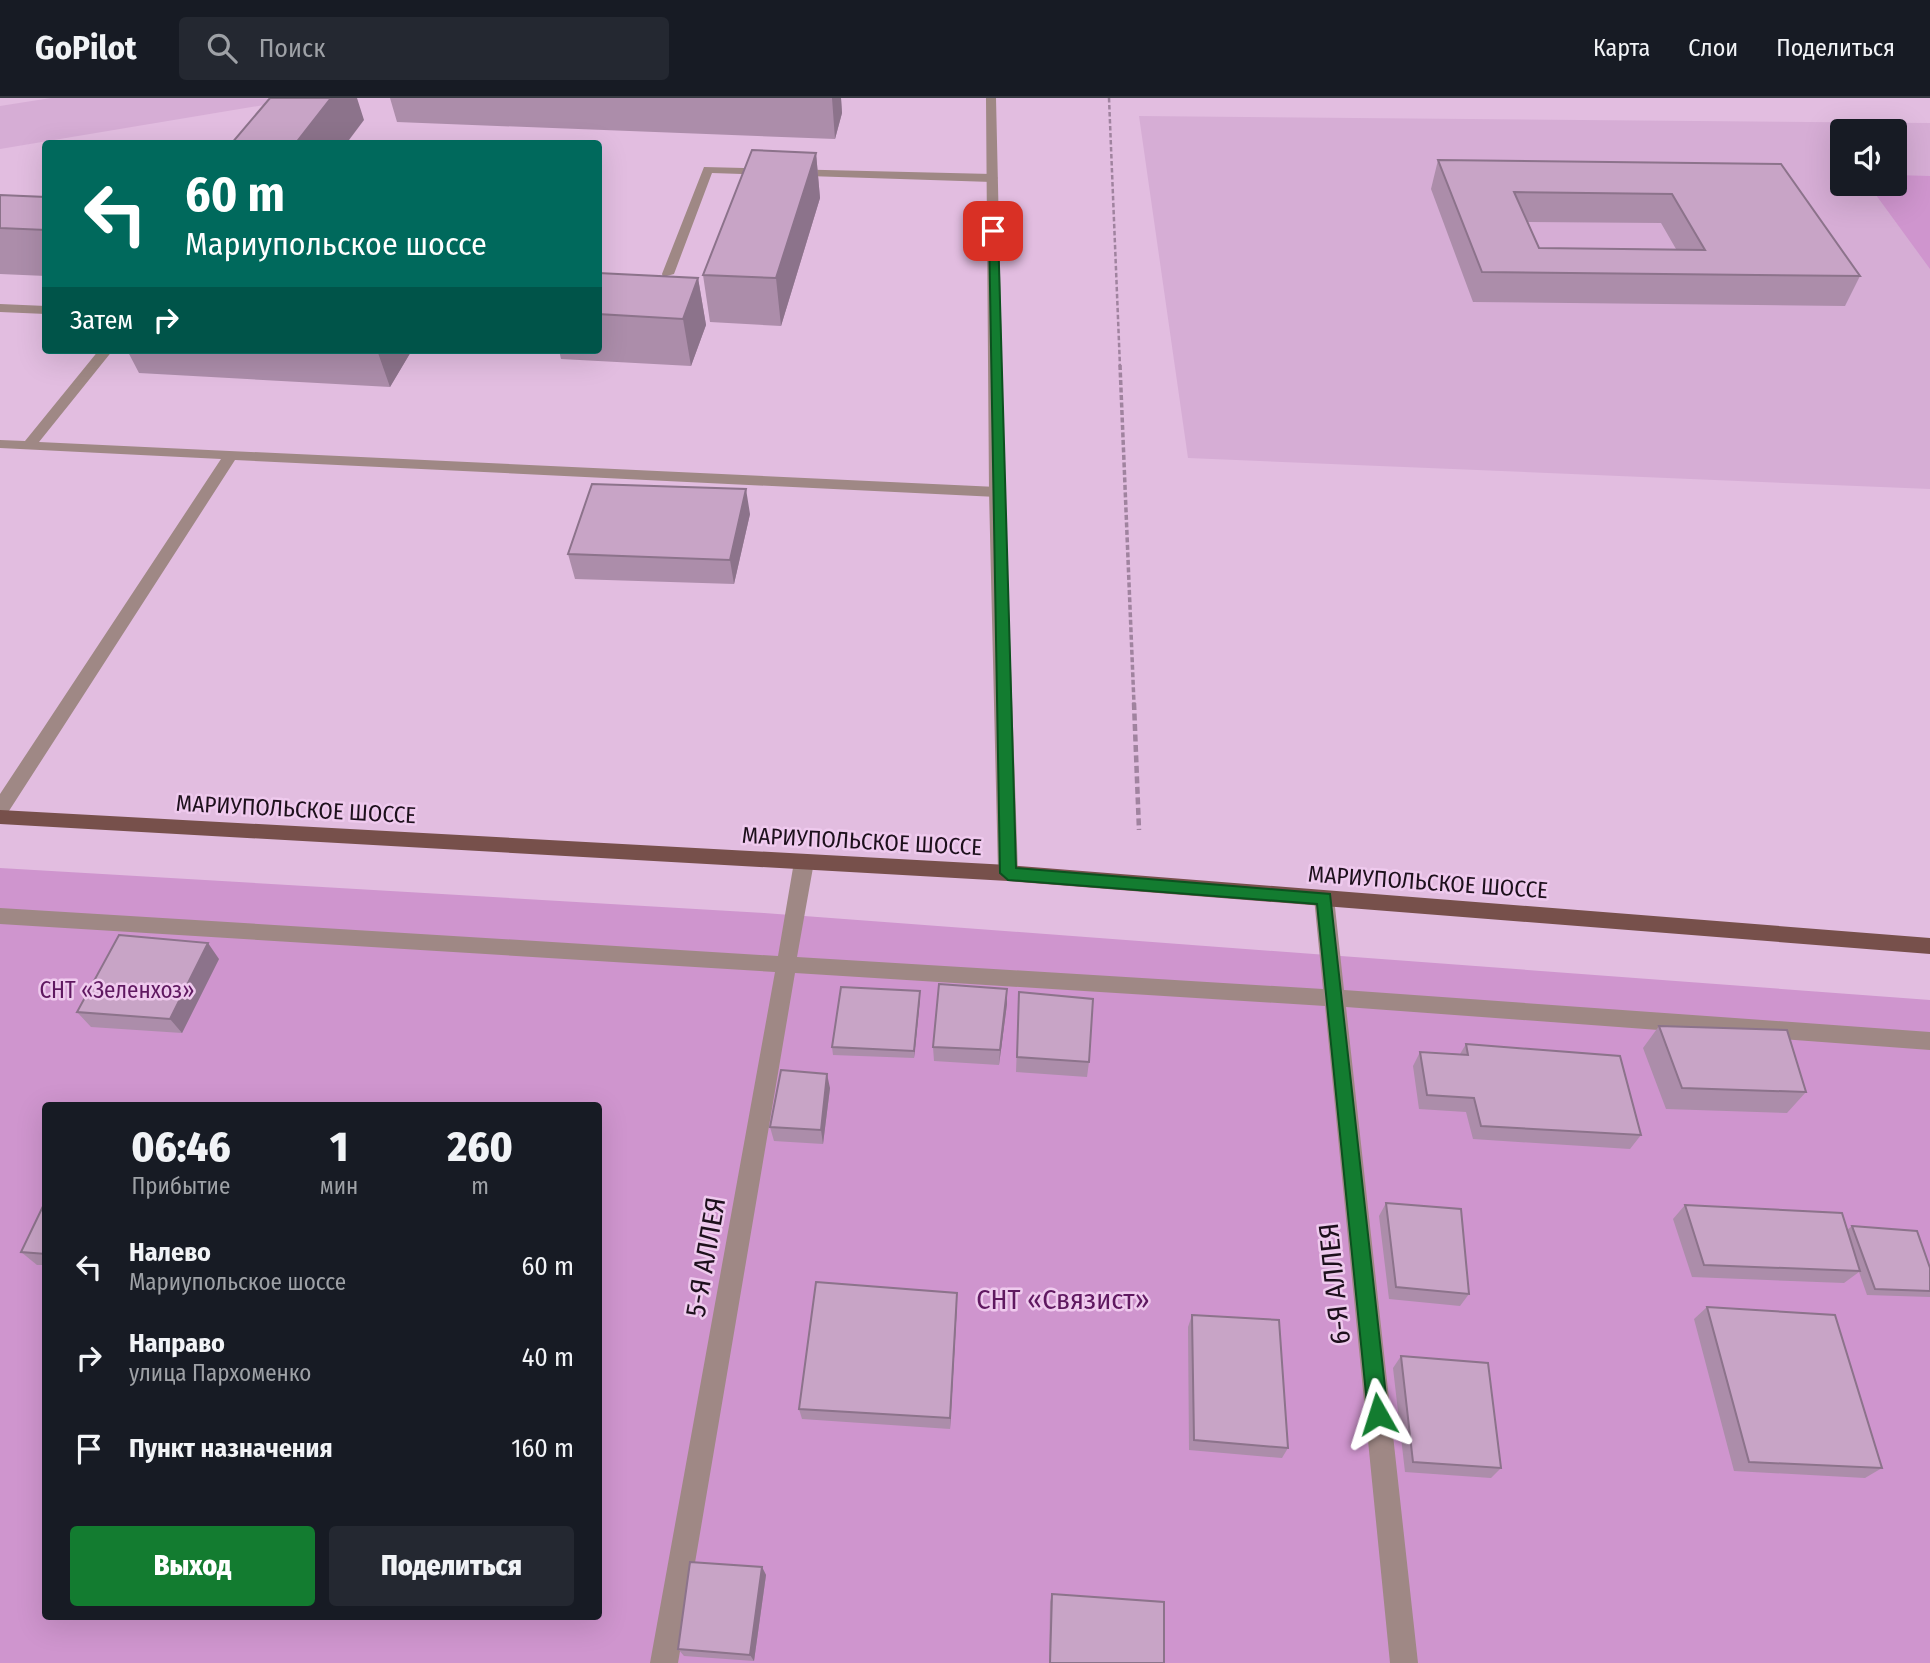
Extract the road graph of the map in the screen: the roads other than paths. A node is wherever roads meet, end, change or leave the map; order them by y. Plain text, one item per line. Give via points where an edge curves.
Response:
1 (991, 98) edge
2 (992, 178) junction
3 (668, 274) edge
4 (0, 308) edge
5 (42, 310) edge
6 (103, 354) edge
7 (0, 444) edge
8 (29, 445) junction
9 (231, 455) junction
10 (997, 492) junction
11 (0, 809) edge
12 (0, 817) edge
13 (804, 862) junction
14 (1008, 873) junction
15 (1324, 898) junction
16 (0, 916) edge
17 (1930, 946) edge
18 (787, 962) junction
19 (1334, 998) junction
20 (1930, 1041) edge
21 (664, 1663) edge
22 (1404, 1663) edge

1 - 2 street
2 - 3 street via 708,169
2 - 10 street
4 - 5 street
6 - 8 street
7 - 8 street
8 - 9 street
9 - 10 street
9 - 11 street
10 - 14 street
12 - 13 main road, МАРИУПОЛЬСКОЕ ШОССЕ
13 - 14 main road, МАРИУПОЛЬСКОЕ ШОССЕ
13 - 18 street, 5-Я АЛЛЕЯ
14 - 15 main road, МАРИУПОЛЬСКОЕ ШОССЕ
15 - 17 main road, МАРИУПОЛЬСКОЕ ШОССЕ
15 - 19 street, 6-Я АЛЛЕЯ
16 - 18 street
18 - 19 street
18 - 21 street, 5-Я АЛЛЕЯ
19 - 20 street
19 - 22 street, 6-Я АЛЛЕЯ

